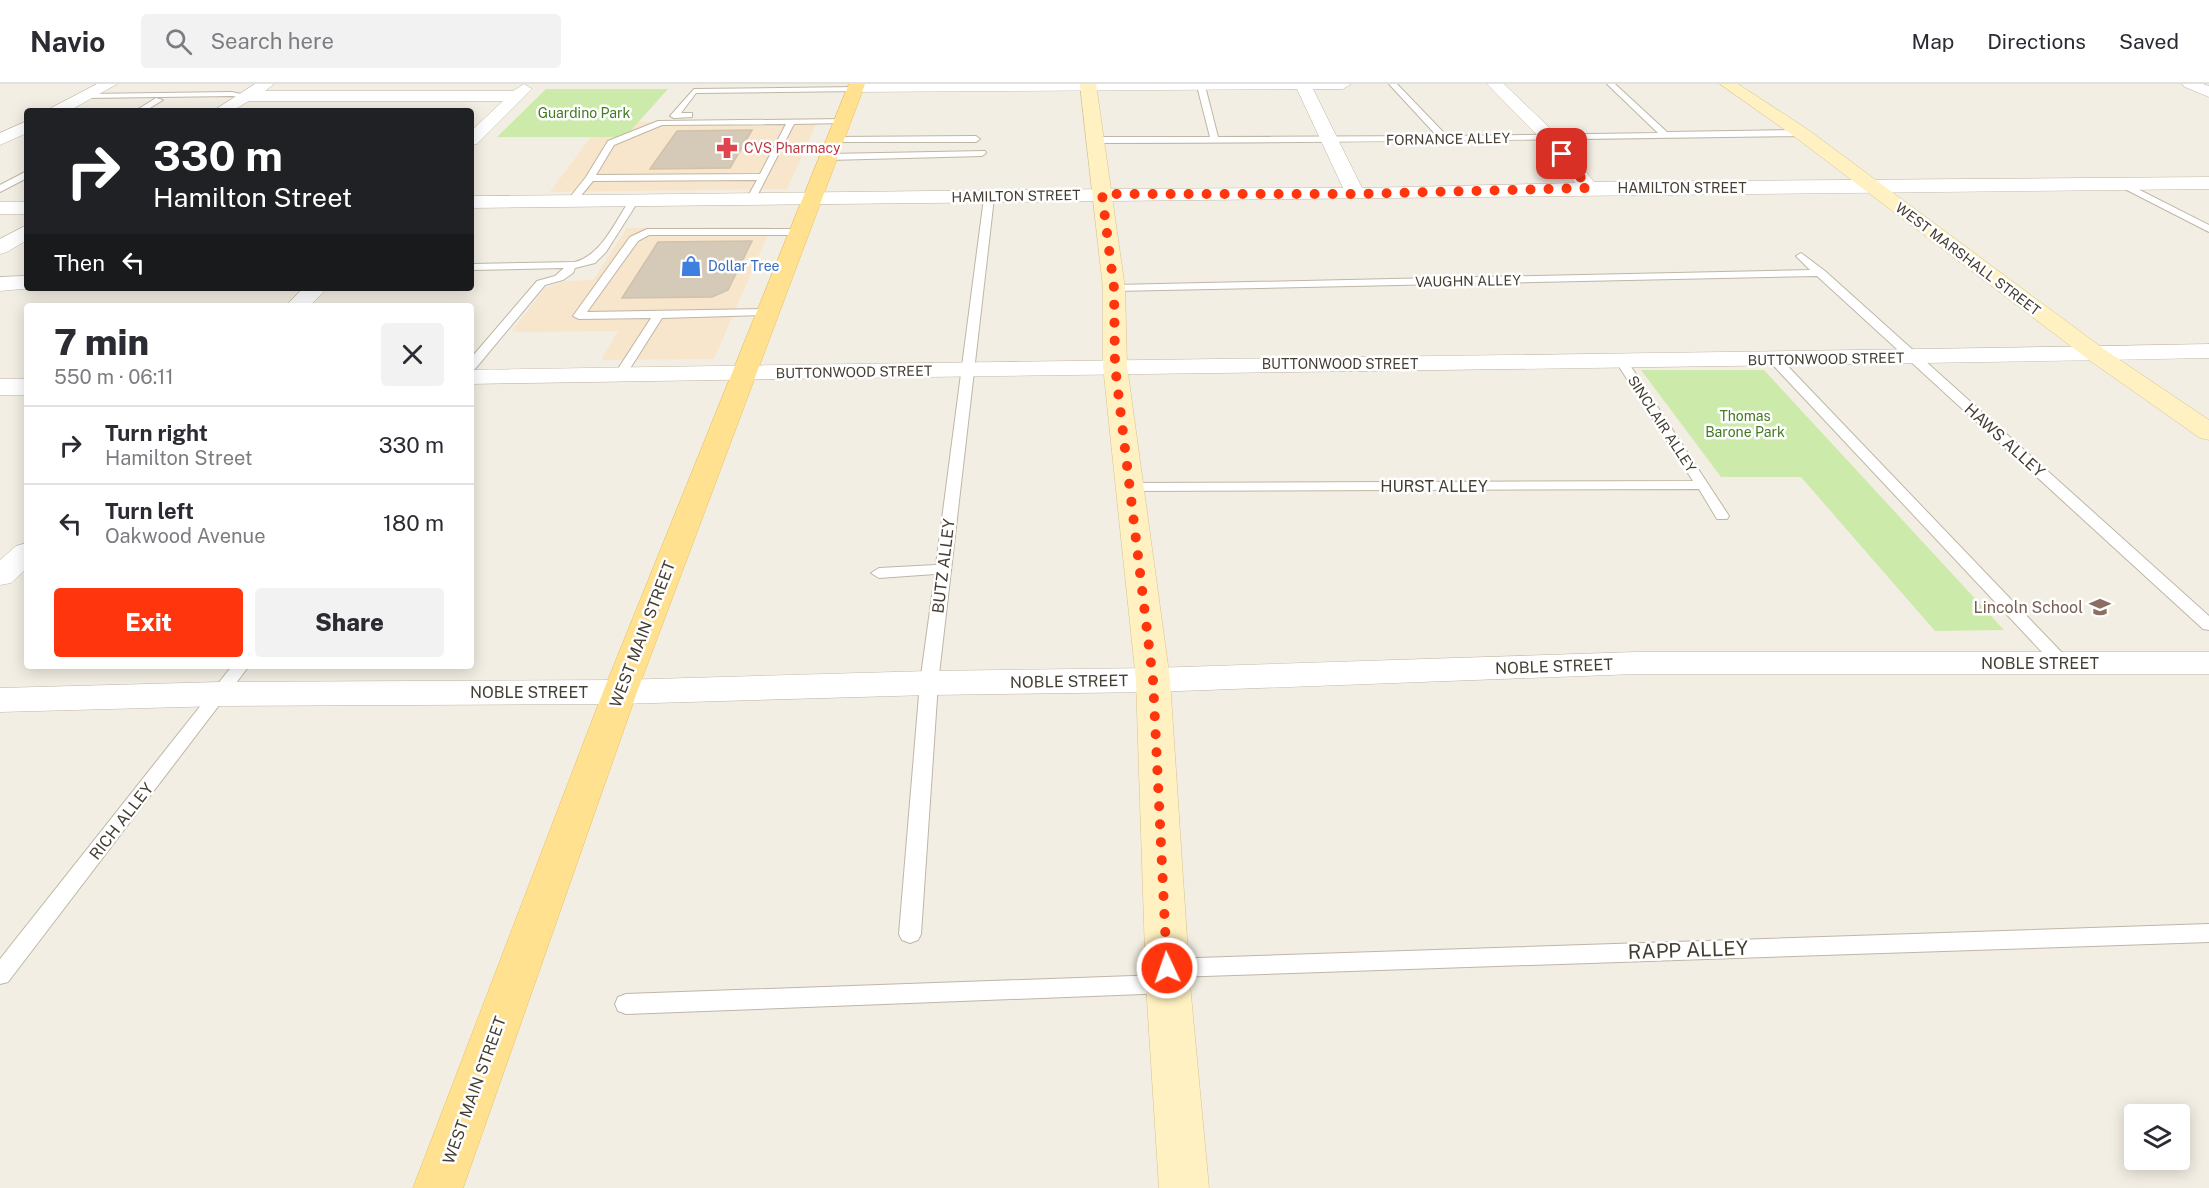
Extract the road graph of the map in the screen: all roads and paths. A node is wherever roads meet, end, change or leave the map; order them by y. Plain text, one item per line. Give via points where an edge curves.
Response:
1 (109, 84) edge
2 (266, 84) edge
3 (529, 84) edge
4 (820, 84) edge
5 (838, 84) edge
6 (1284, 84) edge
7 (1313, 84) edge
8 (1343, 84) edge
9 (1393, 84) edge
10 (1495, 84) edge
11 (1611, 84) edge
12 (1728, 84) edge
13 (2190, 84) edge
14 (1088, 85) edge
15 (1303, 85) edge
16 (856, 86) edge
17 (1201, 86) junction
18 (2209, 92) edge
19 (86, 96) junction
20 (246, 96) junction
21 (516, 96) junction
22 (159, 100) dead end
23 (63, 108) edge
24 (144, 108) edge
25 (226, 108) edge
26 (844, 117) junction
27 (791, 122) junction
28 (24, 128) edge
29 (1801, 133) junction
30 (1665, 135) junction
31 (474, 137) edge
32 (1549, 137) junction
33 (976, 139) dead end
34 (1445, 139) junction
35 (835, 140) junction
36 (1095, 140) junction
37 (1329, 140) junction
38 (0, 141) edge
39 (24, 141) edge
40 (1215, 141) junction
41 (982, 153) dead end
42 (829, 157) junction
43 (24, 176) edge
44 (762, 177) junction
45 (590, 178) junction
46 (2209, 183) edge
47 (2122, 184) junction
48 (1871, 187) junction
49 (1589, 188) junction
50 (0, 189) edge
51 (1102, 194) junction
52 (1355, 194) junction
53 (752, 198) junction
54 (812, 198) junction
55 (989, 198) junction
56 (634, 200) junction
57 (572, 201) junction
58 (474, 202) edge
59 (0, 208) edge
60 (24, 208) edge
61 (2209, 229) edge
62 (799, 232) junction
63 (24, 233) edge
64 (0, 248) edge
65 (1801, 256) dead end
66 (570, 265) junction
67 (474, 267) edge
68 (1821, 273) junction
69 (24, 283) edge
70 (0, 284) edge
71 (1114, 288) junction
72 (313, 291) edge
73 (300, 303) edge
74 (767, 312) junction
75 (659, 314) junction
76 (2209, 351) edge
77 (2097, 355) junction
78 (1913, 358) junction
79 (1775, 360) junction
80 (474, 362) edge
81 (1622, 362) junction
82 (1115, 366) junction
83 (967, 370) junction
84 (743, 373) junction
85 (620, 375) junction
86 (474, 377) edge
87 (0, 387) edge
88 (24, 387) edge
89 (2209, 432) edge
90 (1703, 485) junction
91 (1128, 487) junction
92 (1722, 516) dead end
93 (24, 555) edge
94 (942, 569) junction
95 (879, 573) dead end
96 (0, 576) edge
97 (2209, 625) edge
98 (2062, 663) junction
99 (2209, 663) edge
100 (240, 669) edge
101 (1153, 680) junction
102 (929, 683) junction
103 (620, 692) junction
104 (220, 694) junction
105 (0, 700) edge
106 (2209, 933) edge
107 (910, 934) dead end
108 (0, 975) edge
109 (1168, 976) junction
110 (626, 1004) dead end
111 (438, 1188) edge
112 (1184, 1188) edge

1 - 19 street
2 - 20 street
3 - 21 street
4 - 5 lane
6 - 15 street
6 - 17 street
7 - 8 street
7 - 15 street
9 - 34 lane
10 - 32 street
11 - 30 lane
12 - 29 main road, WEST MARSHALL STREET
13 - 18 street
14 - 16 street
14 - 17 street
14 - 36 main road
15 - 37 street
16 - 26 main road, WEST MAIN STREET
16 - 26 lane via 694,91 674,116
17 - 40 lane
19 - 20 lane
19 - 23 street
20 - 21 street
20 - 25 street
21 - 31 street
22 - 24 lane
26 - 27 lane
26 - 35 main road, WEST MAIN STREET
27 - 44 lane
27 - 45 lane via 661,123 611,143
28 - 38 street
29 - 30 lane, FORNANCE ALLEY
29 - 48 main road, WEST MARSHALL STREET
30 - 32 lane, FORNANCE ALLEY
32 - 34 lane, FORNANCE ALLEY
32 - 49 street
33 - 35 lane
34 - 37 lane, FORNANCE ALLEY
35 - 42 main road, WEST MAIN STREET
36 - 40 lane, FORNANCE ALLEY
36 - 51 main road
37 - 40 lane, FORNANCE ALLEY
37 - 52 street
38 - 39 street
41 - 42 lane
42 - 54 main road, WEST MAIN STREET
43 - 50 lane
44 - 45 lane
44 - 53 lane
45 - 57 lane
46 - 47 street, HAMILTON STREET
47 - 48 street, HAMILTON STREET
47 - 61 lane
48 - 49 street, HAMILTON STREET
48 - 77 main road, WEST MARSHALL STREET
49 - 52 street, HAMILTON STREET
51 - 52 street, HAMILTON STREET
51 - 55 street, HAMILTON STREET
51 - 71 main road
53 - 54 street, HAMILTON STREET
53 - 56 street, HAMILTON STREET
54 - 55 street, HAMILTON STREET
54 - 62 main road, WEST MAIN STREET
55 - 83 lane, BUTZ ALLEY
56 - 57 street, HAMILTON STREET
56 - 66 lane via 602,250 591,261
57 - 58 street, HAMILTON STREET
59 - 60 street
62 - 74 main road, WEST MAIN STREET
62 - 75 lane via 647,232 634,239 579,316
63 - 64 street
65 - 68 lane, HAWS ALLEY
66 - 67 lane
66 - 80 lane via 569,271 540,284
68 - 71 lane, VAUGHN ALLEY
68 - 78 lane, HAWS ALLEY
69 - 70 street
71 - 82 main road
72 - 73 street
74 - 75 lane
74 - 84 main road, WEST MAIN STREET
75 - 85 lane
76 - 77 street, BUTTONWOOD STREET
77 - 78 street, BUTTONWOOD STREET
77 - 89 main road, WEST MARSHALL STREET
78 - 79 street, BUTTONWOOD STREET
78 - 97 lane, HAWS ALLEY
79 - 81 street, BUTTONWOOD STREET
79 - 98 lane
81 - 82 street, BUTTONWOOD STREET
81 - 90 lane, SINCLAIR ALLEY
82 - 83 street, BUTTONWOOD STREET
82 - 91 main road
83 - 84 street, BUTTONWOOD STREET
83 - 94 lane, BUTZ ALLEY
84 - 85 street, BUTTONWOOD STREET
84 - 103 main road, WEST MAIN STREET
85 - 86 street, BUTTONWOOD STREET
87 - 88 street
90 - 91 lane, HURST ALLEY
90 - 92 lane
91 - 101 main road
93 - 96 street
94 - 95 lane
94 - 102 lane, BUTZ ALLEY
98 - 99 street, NOBLE STREET
98 - 101 street, NOBLE STREET via 1636,663
100 - 104 lane, RICH ALLEY
101 - 102 street, NOBLE STREET
101 - 109 main road
102 - 103 street, NOBLE STREET
102 - 107 lane, BUTZ ALLEY
103 - 104 street, NOBLE STREET
103 - 111 main road, WEST MAIN STREET
104 - 105 street, NOBLE STREET
104 - 108 lane, RICH ALLEY
106 - 109 lane, RAPP ALLEY
109 - 110 lane, RAPP ALLEY
109 - 112 main road

